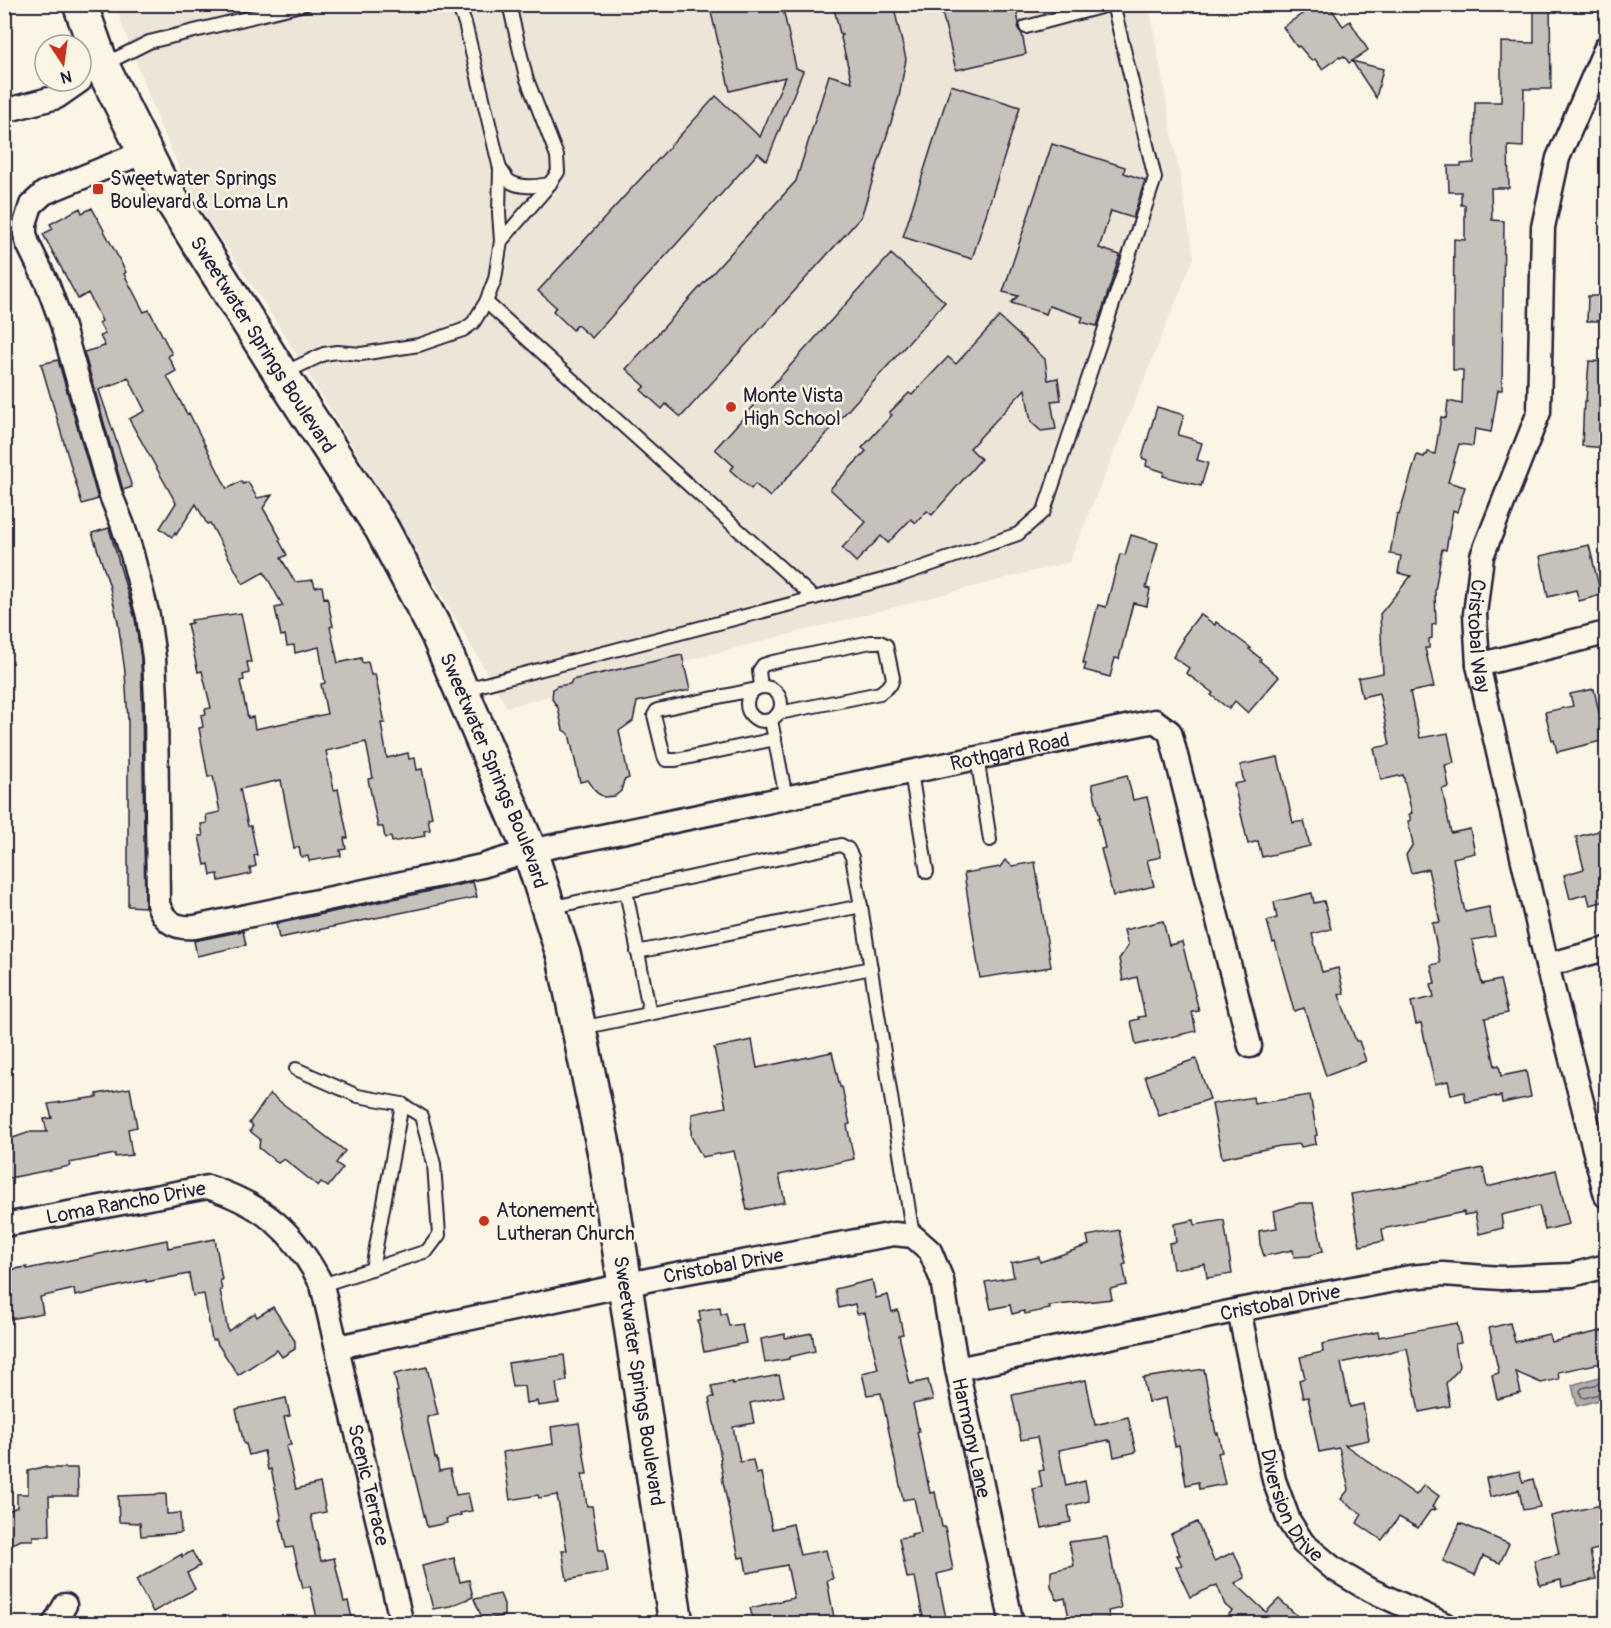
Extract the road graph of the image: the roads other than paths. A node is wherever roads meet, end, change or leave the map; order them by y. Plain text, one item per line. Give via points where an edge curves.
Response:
1 (80, 4) edge
2 (305, 4) edge
3 (457, 4) edge
4 (509, 4) edge
5 (1112, 4) edge
6 (1026, 27) dead end
7 (83, 33) edge
8 (1606, 47) edge
9 (93, 73) edge
10 (93, 83) edge
11 (63, 93) edge
12 (4, 111) edge
13 (144, 152) junction
14 (500, 169) junction
15 (550, 184) junction
16 (501, 241) junction
17 (486, 302) junction
18 (281, 374) junction
19 (814, 598) junction
20 (1606, 633) edge
21 (1478, 666) junction
22 (756, 688) junction
23 (462, 690) junction
24 (775, 716) junction
25 (775, 739) junction
26 (977, 758) junction
27 (911, 772) junction
28 (786, 798) junction
29 (990, 840) dead end
30 (530, 851) junction
31 (927, 872) dead end
32 (626, 891) junction
33 (861, 906) junction
34 (549, 908) junction
35 (1606, 949) edge
36 (637, 952) junction
37 (1547, 965) junction
38 (871, 968) junction
39 (650, 1014) junction
40 (579, 1029) junction
41 (1250, 1046) dead end
42 (296, 1069) dead end
43 (402, 1104) junction
44 (1606, 1196) edge
45 (4, 1225) edge
46 (913, 1236) junction
47 (1606, 1266) edge
48 (372, 1269) junction
49 (322, 1285) junction
50 (624, 1285) junction
51 (1239, 1310) junction
52 (338, 1347) junction
53 (957, 1369) junction
54 (402, 1623) edge
55 (676, 1623) edge
56 (1012, 1623) edge
57 (1444, 1623) edge

1 - 7 main road, Sweetwater Springs Boulevard
2 - 9 lane via 149,42
3 - 14 lane
4 - 15 lane via 526,77 557,156 558,172
5 - 6 lane
5 - 19 lane via 1155,178 1044,511 1018,534 898,576
8 - 21 street, Cristobal Way via 1558,158 1543,227 1539,412 1482,556 1475,614
10 - 13 main road, Sweetwater Springs Boulevard
11 - 12 street
13 - 18 main road, Sweetwater Springs Boulevard
13 - 30 street, Rothgard Road via 44,193 31,205 25,234 62,324 148,616 156,699 160,911 177,926 195,927 482,867
14 - 15 lane via 509,181 518,184
14 - 16 lane
15 - 16 lane
16 - 17 lane via 495,279
17 - 18 lane via 473,323 463,330 419,345 361,354 324,354
17 - 19 lane
18 - 23 main road, Sweetwater Springs Boulevard via 382,529
19 - 23 lane
20 - 21 street
21 - 37 street, Cristobal Way
22 - 24 lane via 771,687 779,694 782,703
22 - 24 lane via 746,699 752,717 761,721
22 - 24 lane via 763,665 871,642 886,645 893,678 880,693
22 - 25 lane via 657,710 654,715 664,756 666,760 676,760
23 - 30 main road, Sweetwater Springs Boulevard
24 - 25 lane
25 - 28 lane
26 - 27 street, Rothgard Road
26 - 29 lane
26 - 41 street, Rothgard Road via 1155,721 1170,732
27 - 28 street, Rothgard Road
27 - 31 lane
28 - 30 street, Rothgard Road
30 - 34 main road, Sweetwater Springs Boulevard
32 - 33 lane via 841,845 852,857
32 - 34 lane
32 - 36 lane
33 - 36 lane
33 - 38 lane
34 - 40 main road, Sweetwater Springs Boulevard
35 - 37 street
36 - 39 lane
37 - 44 street, Cristobal Way
38 - 39 lane
38 - 46 lane
39 - 40 lane
40 - 50 main road, Sweetwater Springs Boulevard via 606,1159
42 - 43 lane via 358,1096
43 - 48 lane
43 - 48 lane via 421,1116 434,1164 439,1235 427,1251
45 - 49 street, Loma Rancho Drive via 208,1187 267,1215 299,1246
46 - 50 street, Cristobal Drive via 894,1234
46 - 53 street, Harmony Lane via 930,1251 942,1280
47 - 51 street, Cristobal Drive via 1572,1275 1410,1277
48 - 49 lane
49 - 52 street, Loma Rancho Drive
50 - 52 street, Cristobal Drive
50 - 55 main road, Sweetwater Springs Boulevard
51 - 53 street, Cristobal Drive
51 - 57 street, Diversion Drive via 1274,1480 1289,1521 1303,1543 1365,1588
52 - 54 street, Scenic Terrace
53 - 56 street, Harmony Lane

